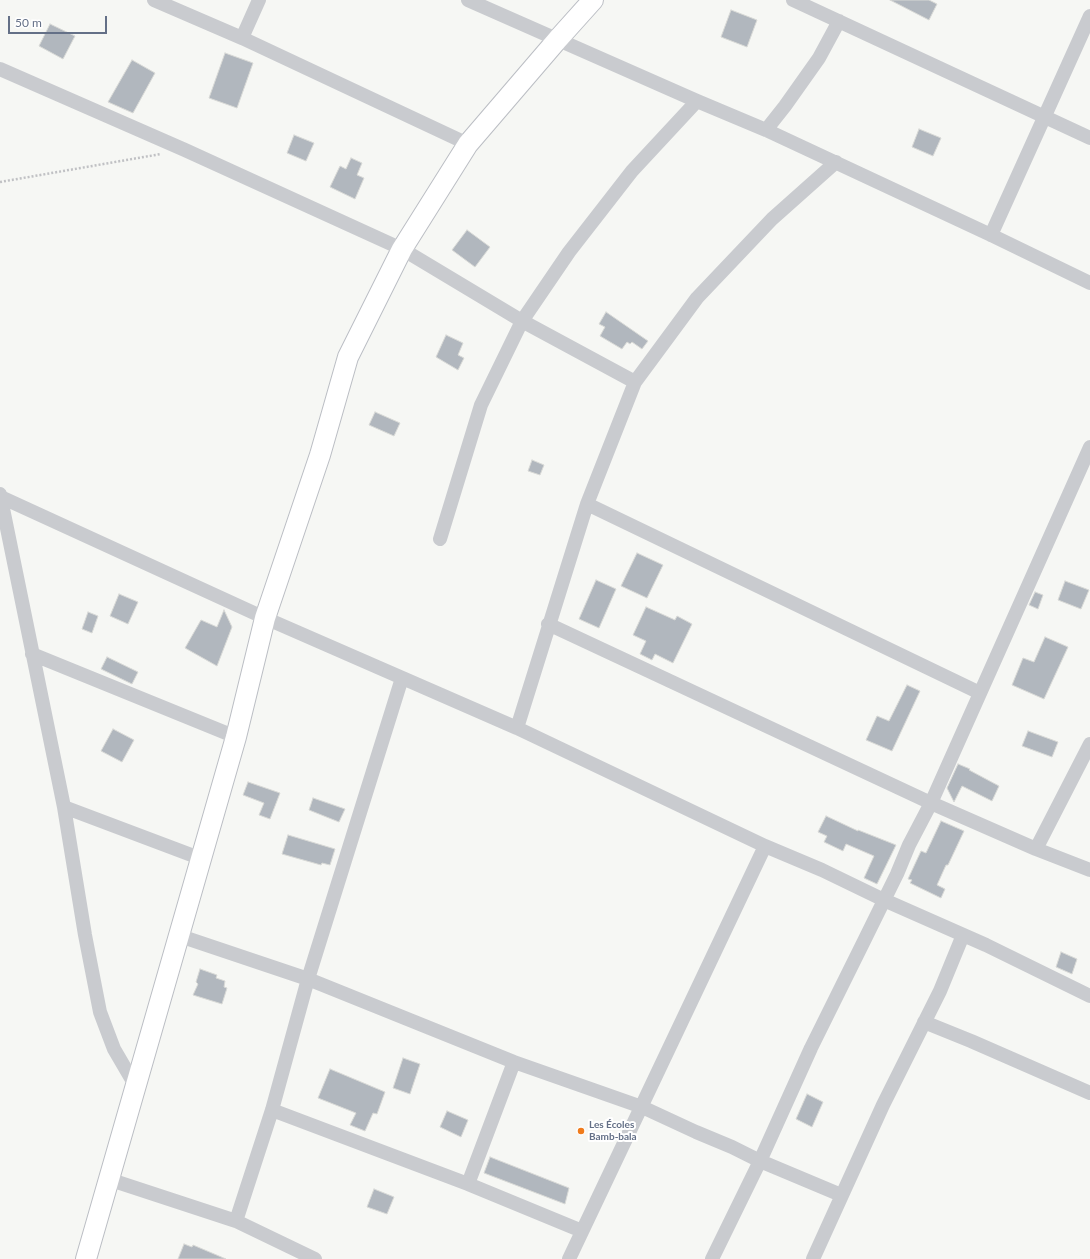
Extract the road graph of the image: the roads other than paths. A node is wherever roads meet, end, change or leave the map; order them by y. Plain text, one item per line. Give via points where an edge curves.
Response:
1 (154, 0) edge
2 (259, 0) edge
3 (468, 0) edge
4 (593, 0) edge
5 (793, 0) edge
6 (1090, 16) edge
7 (839, 21) junction
8 (242, 38) junction
9 (558, 39) junction
10 (0, 68) edge
11 (697, 101) junction
12 (1044, 117) junction
13 (766, 130) junction
14 (1090, 138) edge
15 (468, 144) junction
16 (836, 162) junction
17 (991, 235) junction
18 (402, 249) junction
19 (1090, 283) edge
20 (522, 321) junction
21 (634, 382) junction
22 (1090, 447) edge
23 (0, 495) edge
24 (587, 504) junction
25 (440, 538) dead end
26 (265, 618) junction
27 (548, 624) junction
28 (32, 654) junction
29 (402, 678) junction
30 (980, 692) junction
31 (516, 728) junction
32 (236, 737) junction
33 (1090, 744) edge
34 (930, 803) junction
35 (64, 807) junction
36 (765, 846) junction
37 (1036, 849) junction
38 (202, 859) junction
39 (1090, 870) edge
40 (884, 900) junction
41 (963, 935) junction
42 (180, 936) junction
43 (308, 979) junction
44 (1090, 996) edge
45 (924, 1022) junction
46 (514, 1062) junction
47 (135, 1085) junction
48 (1090, 1093) edge
49 (642, 1107) junction
50 (272, 1110) junction
51 (760, 1161) junction
52 (108, 1179) junction
53 (468, 1184) junction
54 (841, 1195) junction
55 (236, 1221) junction
56 (582, 1231) junction
57 (86, 1259) edge
58 (315, 1259) edge
59 (569, 1259) edge
60 (712, 1259) edge
61 (813, 1259) edge

1 - 8 street
2 - 8 street
3 - 9 street
4 - 9 street
5 - 7 street
6 - 12 street
7 - 12 street
7 - 13 street via 819,58
8 - 15 street
9 - 11 street
9 - 15 street
10 - 18 street
11 - 13 street
11 - 20 street via 632,172 569,252
12 - 14 street
12 - 17 street
13 - 16 street
15 - 18 street
16 - 17 street
16 - 21 street via 772,219 697,298
17 - 19 street
18 - 20 street
18 - 26 street via 348,357 320,455
20 - 21 street
20 - 25 street via 481,405
21 - 24 street
22 - 30 street
23 - 26 street
23 - 28 street
24 - 27 street
24 - 30 street
26 - 29 street
26 - 32 street
27 - 31 street
27 - 34 street
28 - 32 street
28 - 35 street
29 - 31 street
29 - 43 street
30 - 34 street
31 - 36 street
32 - 38 street
33 - 37 street
34 - 37 street
34 - 40 street
35 - 38 street
35 - 47 street via 100,1012 114,1049
36 - 40 street
36 - 49 street
37 - 39 street
38 - 42 street
40 - 41 street
40 - 51 street via 811,1048
41 - 44 street
41 - 45 street
42 - 43 street
42 - 47 street
43 - 46 street
43 - 50 street
45 - 48 street
45 - 54 street
46 - 49 street
46 - 53 street
47 - 52 street
49 - 51 street
49 - 56 street
50 - 53 street
50 - 55 street
51 - 54 street
51 - 60 street
52 - 55 street
52 - 57 street
53 - 56 street
54 - 61 street
55 - 58 street
56 - 59 street

